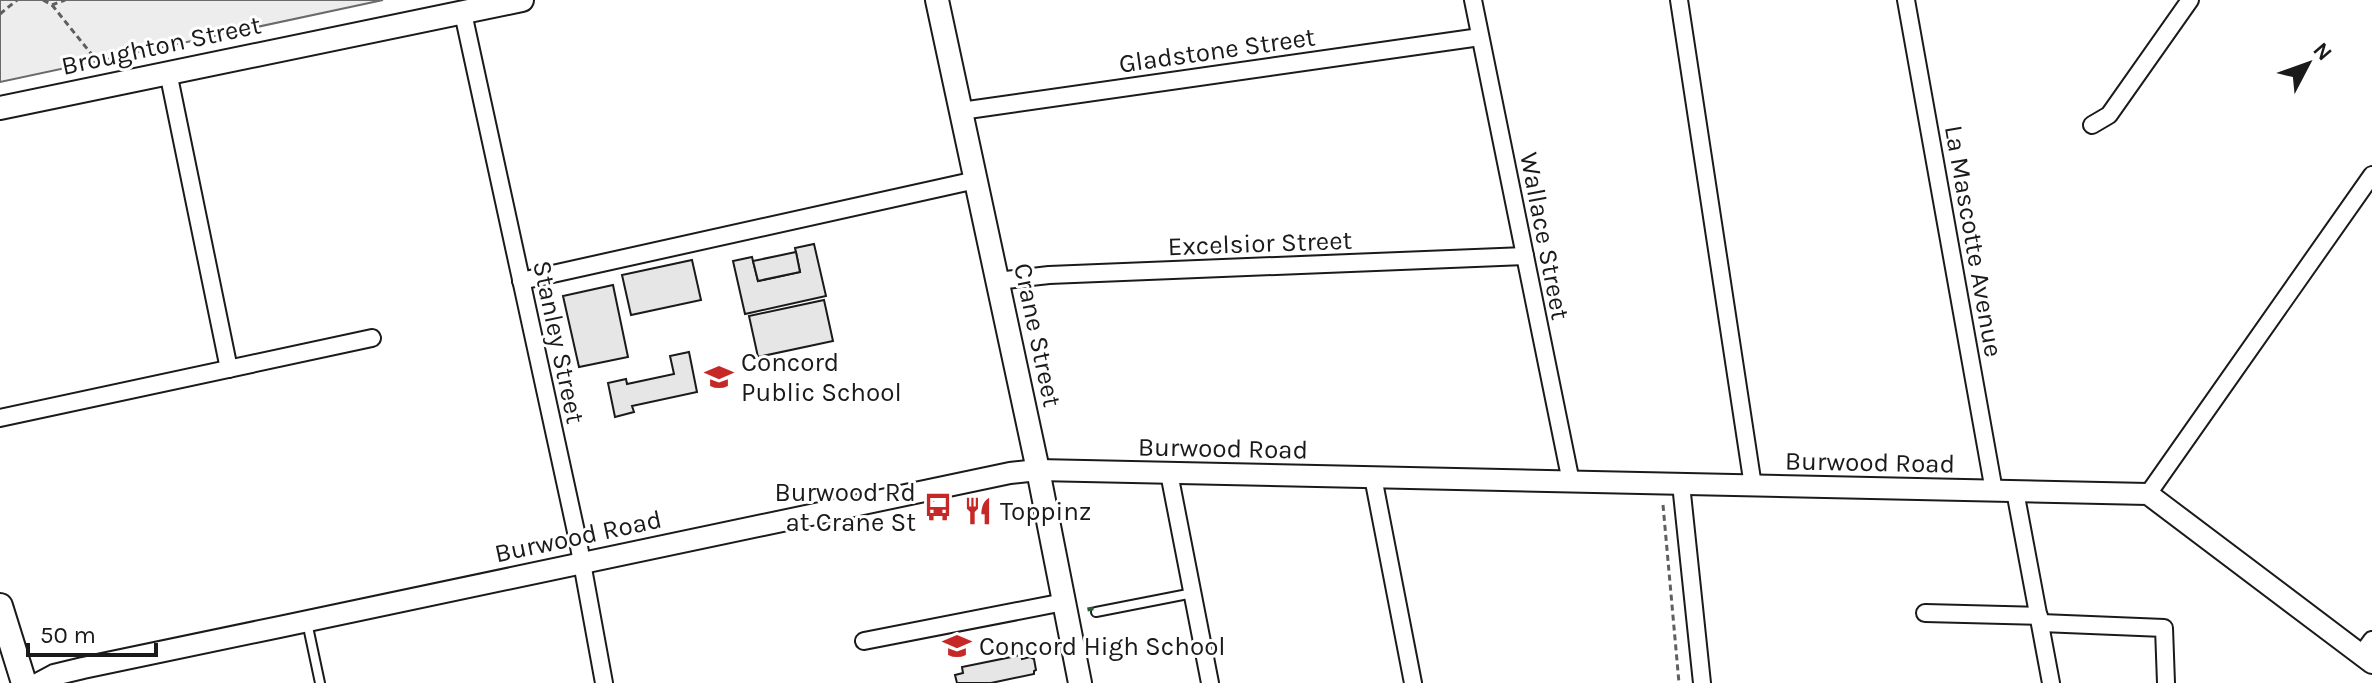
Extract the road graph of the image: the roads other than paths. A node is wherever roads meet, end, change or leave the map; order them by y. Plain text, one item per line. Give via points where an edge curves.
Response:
1 (522, 0) edge
2 (937, 0) edge
3 (1473, 0) edge
4 (1679, 0) edge
5 (1906, 0) edge
6 (2190, 0) edge
7 (463, 13) junction
8 (1480, 37) junction
9 (168, 72) junction
10 (0, 108) edge
11 (961, 111) junction
12 (2092, 125) dead end
13 (2372, 175) edge
14 (976, 180) junction
15 (1525, 256) junction
16 (521, 281) junction
17 (997, 281) junction
18 (372, 338) dead end
19 (229, 369) junction
20 (3, 416) edge
21 (1038, 470) junction
22 (1169, 473) junction
23 (1373, 477) junction
24 (1571, 482) junction
25 (1681, 484) junction
26 (1753, 486) junction
27 (2004, 491) junction
28 (2148, 494) junction
29 (581, 561) junction
30 (1193, 593) junction
31 (1064, 602) junction
32 (0, 606) edge
33 (1096, 612) dead end
34 (1925, 613) dead end
35 (2040, 620) junction
36 (307, 622) junction
37 (864, 641) dead end
38 (2368, 653) edge
39 (24, 683) edge
40 (39, 683) edge
41 (320, 683) edge
42 (604, 683) edge
43 (1080, 683) edge
44 (1210, 683) edge
45 (1413, 683) edge
46 (1702, 683) edge
47 (2051, 683) edge
48 (2166, 683) edge

1 - 7 main road, Broughton Street
2 - 11 main road, Crane Street
3 - 8 street, Wallace Street
4 - 26 street
5 - 27 street, La Mascotte Avenue
6 - 12 street via 2109,115
7 - 9 main road, Broughton Street
7 - 16 street, Stanley Street
8 - 11 street, Gladstone Street
8 - 15 street, Wallace Street
9 - 10 main road, Broughton Street
9 - 19 street
11 - 14 main road, Crane Street
13 - 28 street
14 - 16 street
14 - 17 main road, Crane Street
15 - 17 street, Excelsior Street
15 - 24 street, Wallace Street
16 - 29 street, Stanley Street
17 - 21 main road, Crane Street
18 - 19 street
19 - 20 street
21 - 22 street, Burwood Road
21 - 29 street, Burwood Road
21 - 31 main road, Crane Street
22 - 23 street, Burwood Road
22 - 30 street
23 - 24 street, Burwood Road
23 - 45 street
24 - 25 street, Burwood Road
25 - 26 street, Burwood Road
25 - 46 street
26 - 27 street, Burwood Road
27 - 28 street, Burwood Road
27 - 35 street, La Mascotte Avenue
28 - 38 street
29 - 36 street, Burwood Road
29 - 42 street, Stanley Street
30 - 33 lane
30 - 44 street
31 - 37 street
31 - 43 main road, Crane Street
32 - 39 main road
34 - 35 street
35 - 47 street, La Mascotte Avenue
35 - 48 street via 2164,628
36 - 40 street, Burwood Road via 83,668
36 - 41 lane

